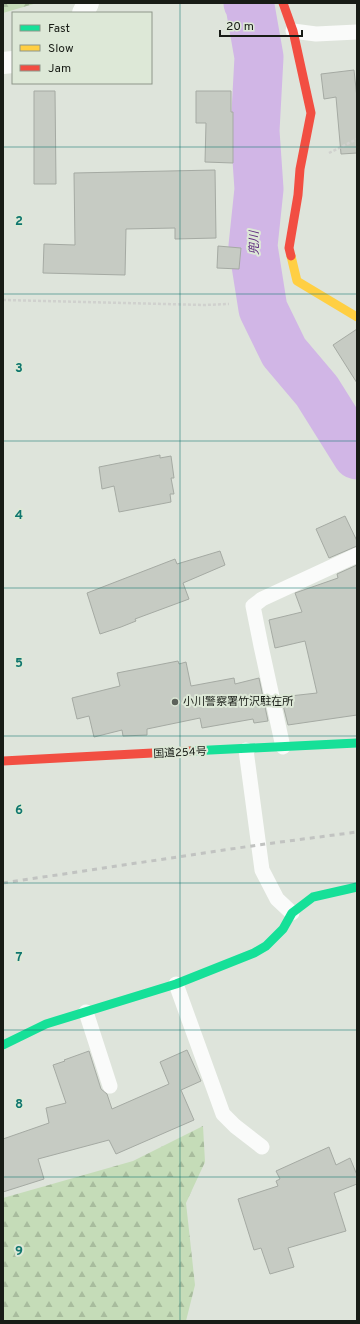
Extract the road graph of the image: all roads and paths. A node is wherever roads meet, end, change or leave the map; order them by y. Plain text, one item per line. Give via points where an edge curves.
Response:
1 (88, 3) edge
2 (283, 3) edge
3 (84, 12) edge
4 (294, 31) junction
5 (357, 32) edge
6 (3, 300) edge
7 (229, 304) dead end
8 (357, 317) edge
9 (357, 556) edge
10 (357, 743) edge
11 (283, 748) junction
12 (246, 750) junction
13 (3, 761) edge
14 (357, 887) edge
15 (292, 913) junction
16 (176, 984) junction
17 (86, 1012) junction
18 (3, 1045) edge
19 (110, 1086) dead end
20 (262, 1147) dead end

1 - 3 street
2 - 4 main road
4 - 5 lane via 316,34
4 - 8 main road via 310,113 289,248 297,281
6 - 7 path
9 - 11 lane via 262,599 254,606
10 - 11 main road, 国道254号
11 - 12 main road, 国道254号
12 - 13 main road, 国道254号
12 - 15 lane via 262,870 277,898
14 - 15 main road via 313,897
15 - 16 main road via 283,929 266,946
16 - 17 main road
16 - 20 lane via 223,1114
17 - 18 main road via 46,1024
17 - 19 lane

